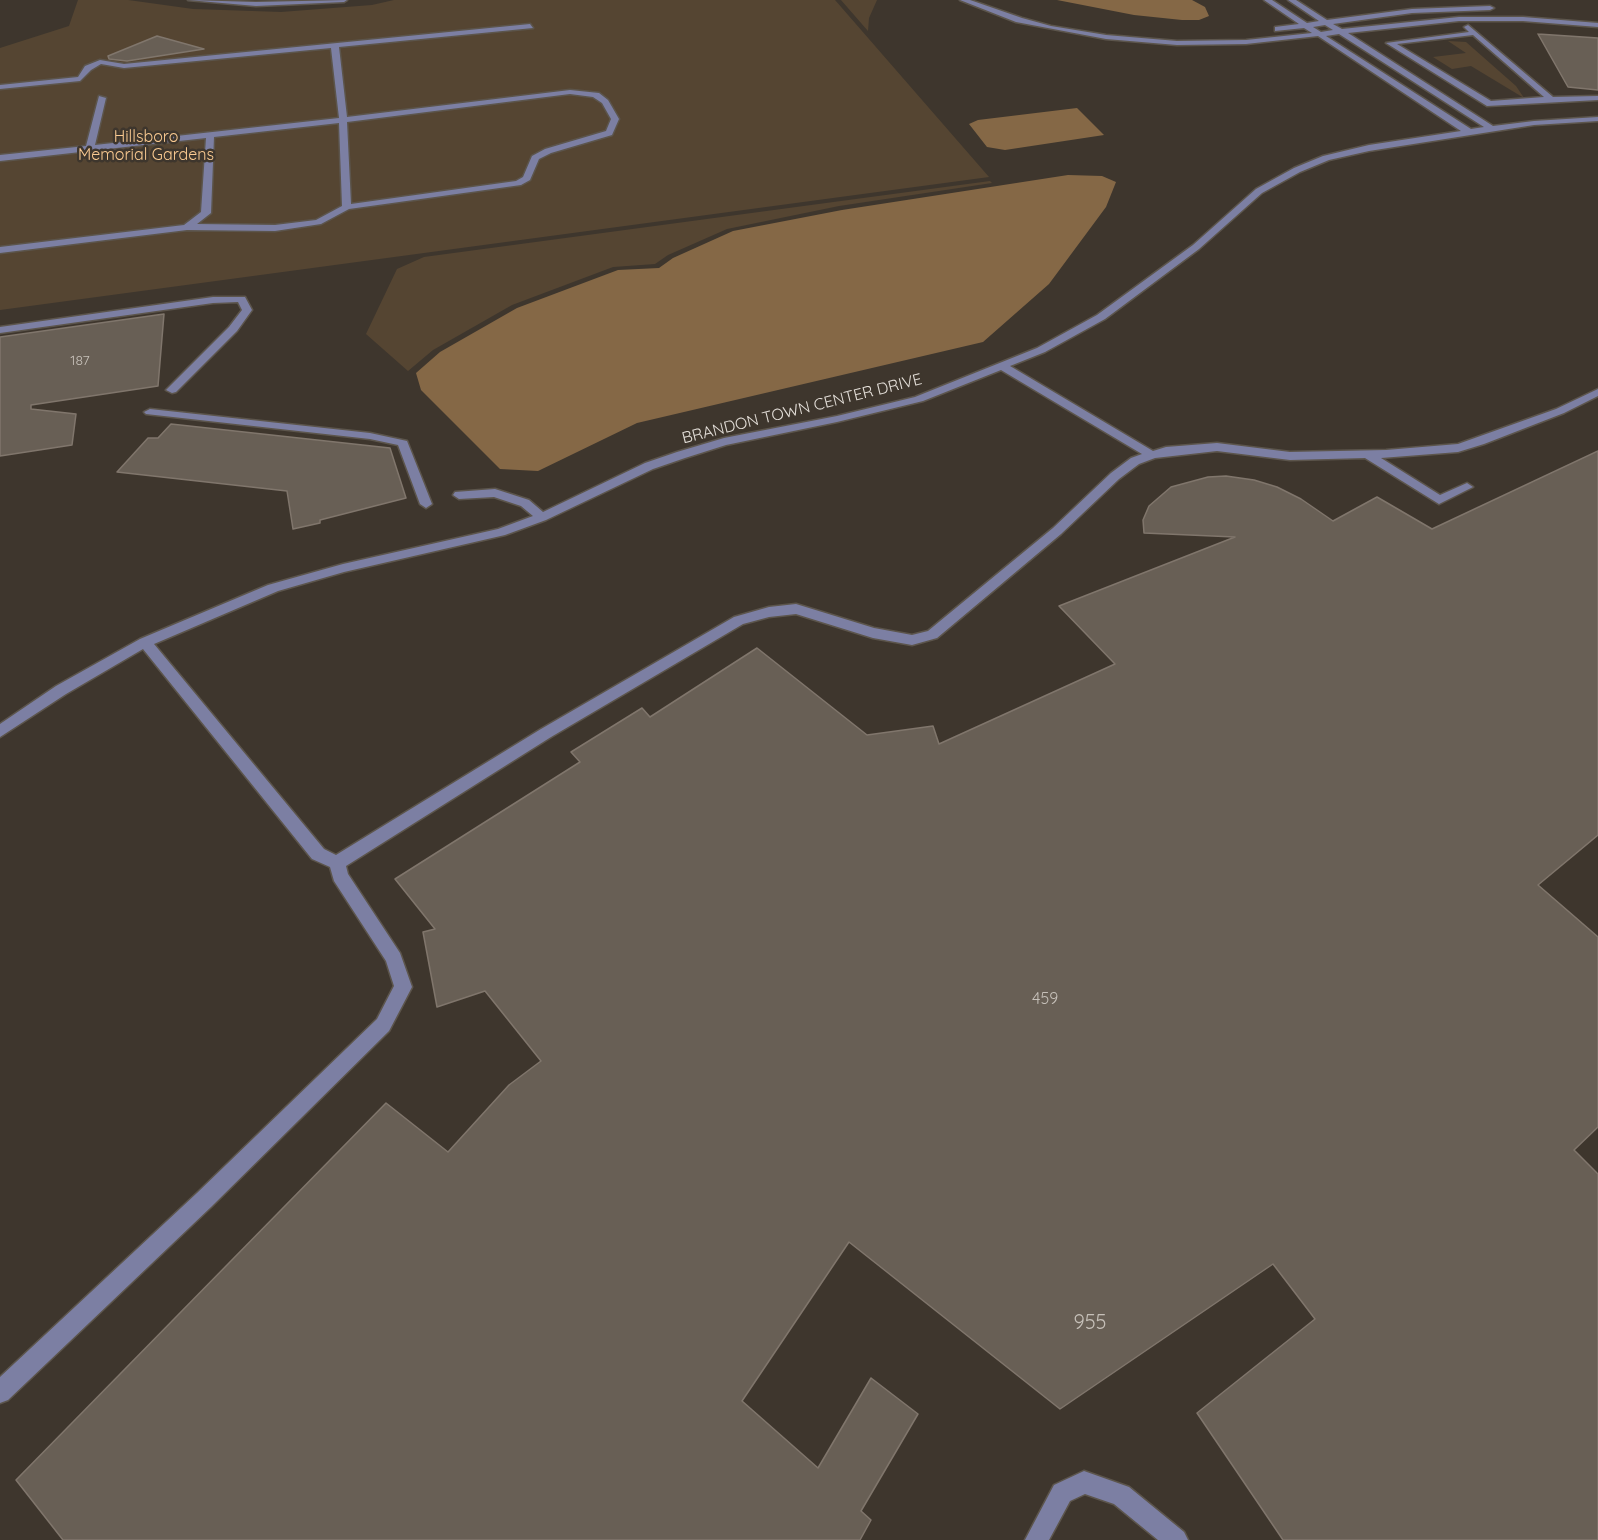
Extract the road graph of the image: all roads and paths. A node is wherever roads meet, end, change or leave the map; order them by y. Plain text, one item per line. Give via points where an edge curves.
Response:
1 (191, 0) edge
2 (344, 0) edge
3 (963, 0) edge
4 (1267, 0) edge
5 (1291, 0) edge
6 (1459, 0) edge
7 (1466, 8) junction
8 (1498, 9) dead end
9 (1056, 19) dead end
10 (1459, 19) junction
11 (1325, 22) junction
12 (1598, 25) edge
13 (530, 26) dead end
14 (1303, 26) junction
15 (1270, 30) dead end
16 (1340, 32) junction
17 (1239, 33) dead end
18 (1475, 33) junction
19 (1318, 34) junction
20 (335, 46) junction
21 (0, 87) edge
22 (102, 98) dead end
23 (1598, 98) edge
24 (1551, 99) junction
25 (1598, 119) edge
26 (343, 120) junction
27 (1577, 120) junction
28 (1492, 129) junction
29 (1598, 129) edge
30 (1469, 132) junction
31 (210, 135) junction
32 (90, 148) junction
33 (0, 158) edge
34 (347, 207) junction
35 (187, 227) junction
36 (0, 250) edge
37 (0, 330) edge
38 (1001, 365) junction
39 (172, 390) dead end
40 (1598, 392) edge
41 (150, 412) dead end
42 (1151, 455) junction
43 (1368, 455) junction
44 (1467, 487) dead end
45 (459, 495) dead end
46 (426, 504) dead end
47 (542, 517) junction
48 (145, 642) junction
49 (0, 731) edge
50 (337, 863) junction
51 (0, 1392) edge
52 (1037, 1540) edge
53 (1176, 1540) edge

1 - 2 street via 256,4
3 - 19 street via 1043,26 1130,40 1224,43
4 - 14 street
5 - 11 street
6 - 7 street
7 - 8 street
7 - 11 street
9 - 17 street via 1140,32
10 - 12 street
10 - 16 street
10 - 18 street
11 - 14 street
11 - 16 street
13 - 20 street
14 - 15 street
14 - 19 street
16 - 19 street
16 - 28 street
18 - 24 street
18 - 24 street via 1390,43 1490,104
19 - 30 street
20 - 21 street via 124,66 100,62 88,68 80,79
20 - 26 street
22 - 32 street
23 - 24 street
25 - 27 street, BRANDON TOWN CENTER DRIVE
26 - 31 street
26 - 34 street
26 - 34 street via 570,92 596,95 615,118 609,133 535,158 527,178 518,183
27 - 28 street, BRANDON TOWN CENTER DRIVE
27 - 29 street
28 - 30 street, BRANDON TOWN CENTER DRIVE
30 - 38 street, BRANDON TOWN CENTER DRIVE via 1352,152 1297,170 1259,191 1196,246 1101,317 1041,350
31 - 32 street
31 - 35 street via 206,213
32 - 33 street
34 - 35 street via 318,222 275,228
35 - 36 street
37 - 39 street via 241,299 247,310 233,329
38 - 42 street
38 - 47 street, BRANDON TOWN CENTER DRIVE via 948,389 892,407 681,455
40 - 43 street via 1480,442 1458,448
41 - 46 street via 403,443
42 - 43 street via 1217,447 1290,456
42 - 50 street via 1114,476 1074,515 932,635 912,639 873,633 796,609 740,620 546,733
43 - 44 street via 1439,500
45 - 47 street via 495,493 525,503
47 - 48 street, BRANDON TOWN CENTER DRIVE via 501,532 273,588
48 - 49 street, BRANDON TOWN CENTER DRIVE via 61,690
48 - 50 street via 318,854
50 - 51 street via 340,876 394,958 403,987 383,1026
52 - 53 street via 1062,1493 1084,1482 1121,1495

